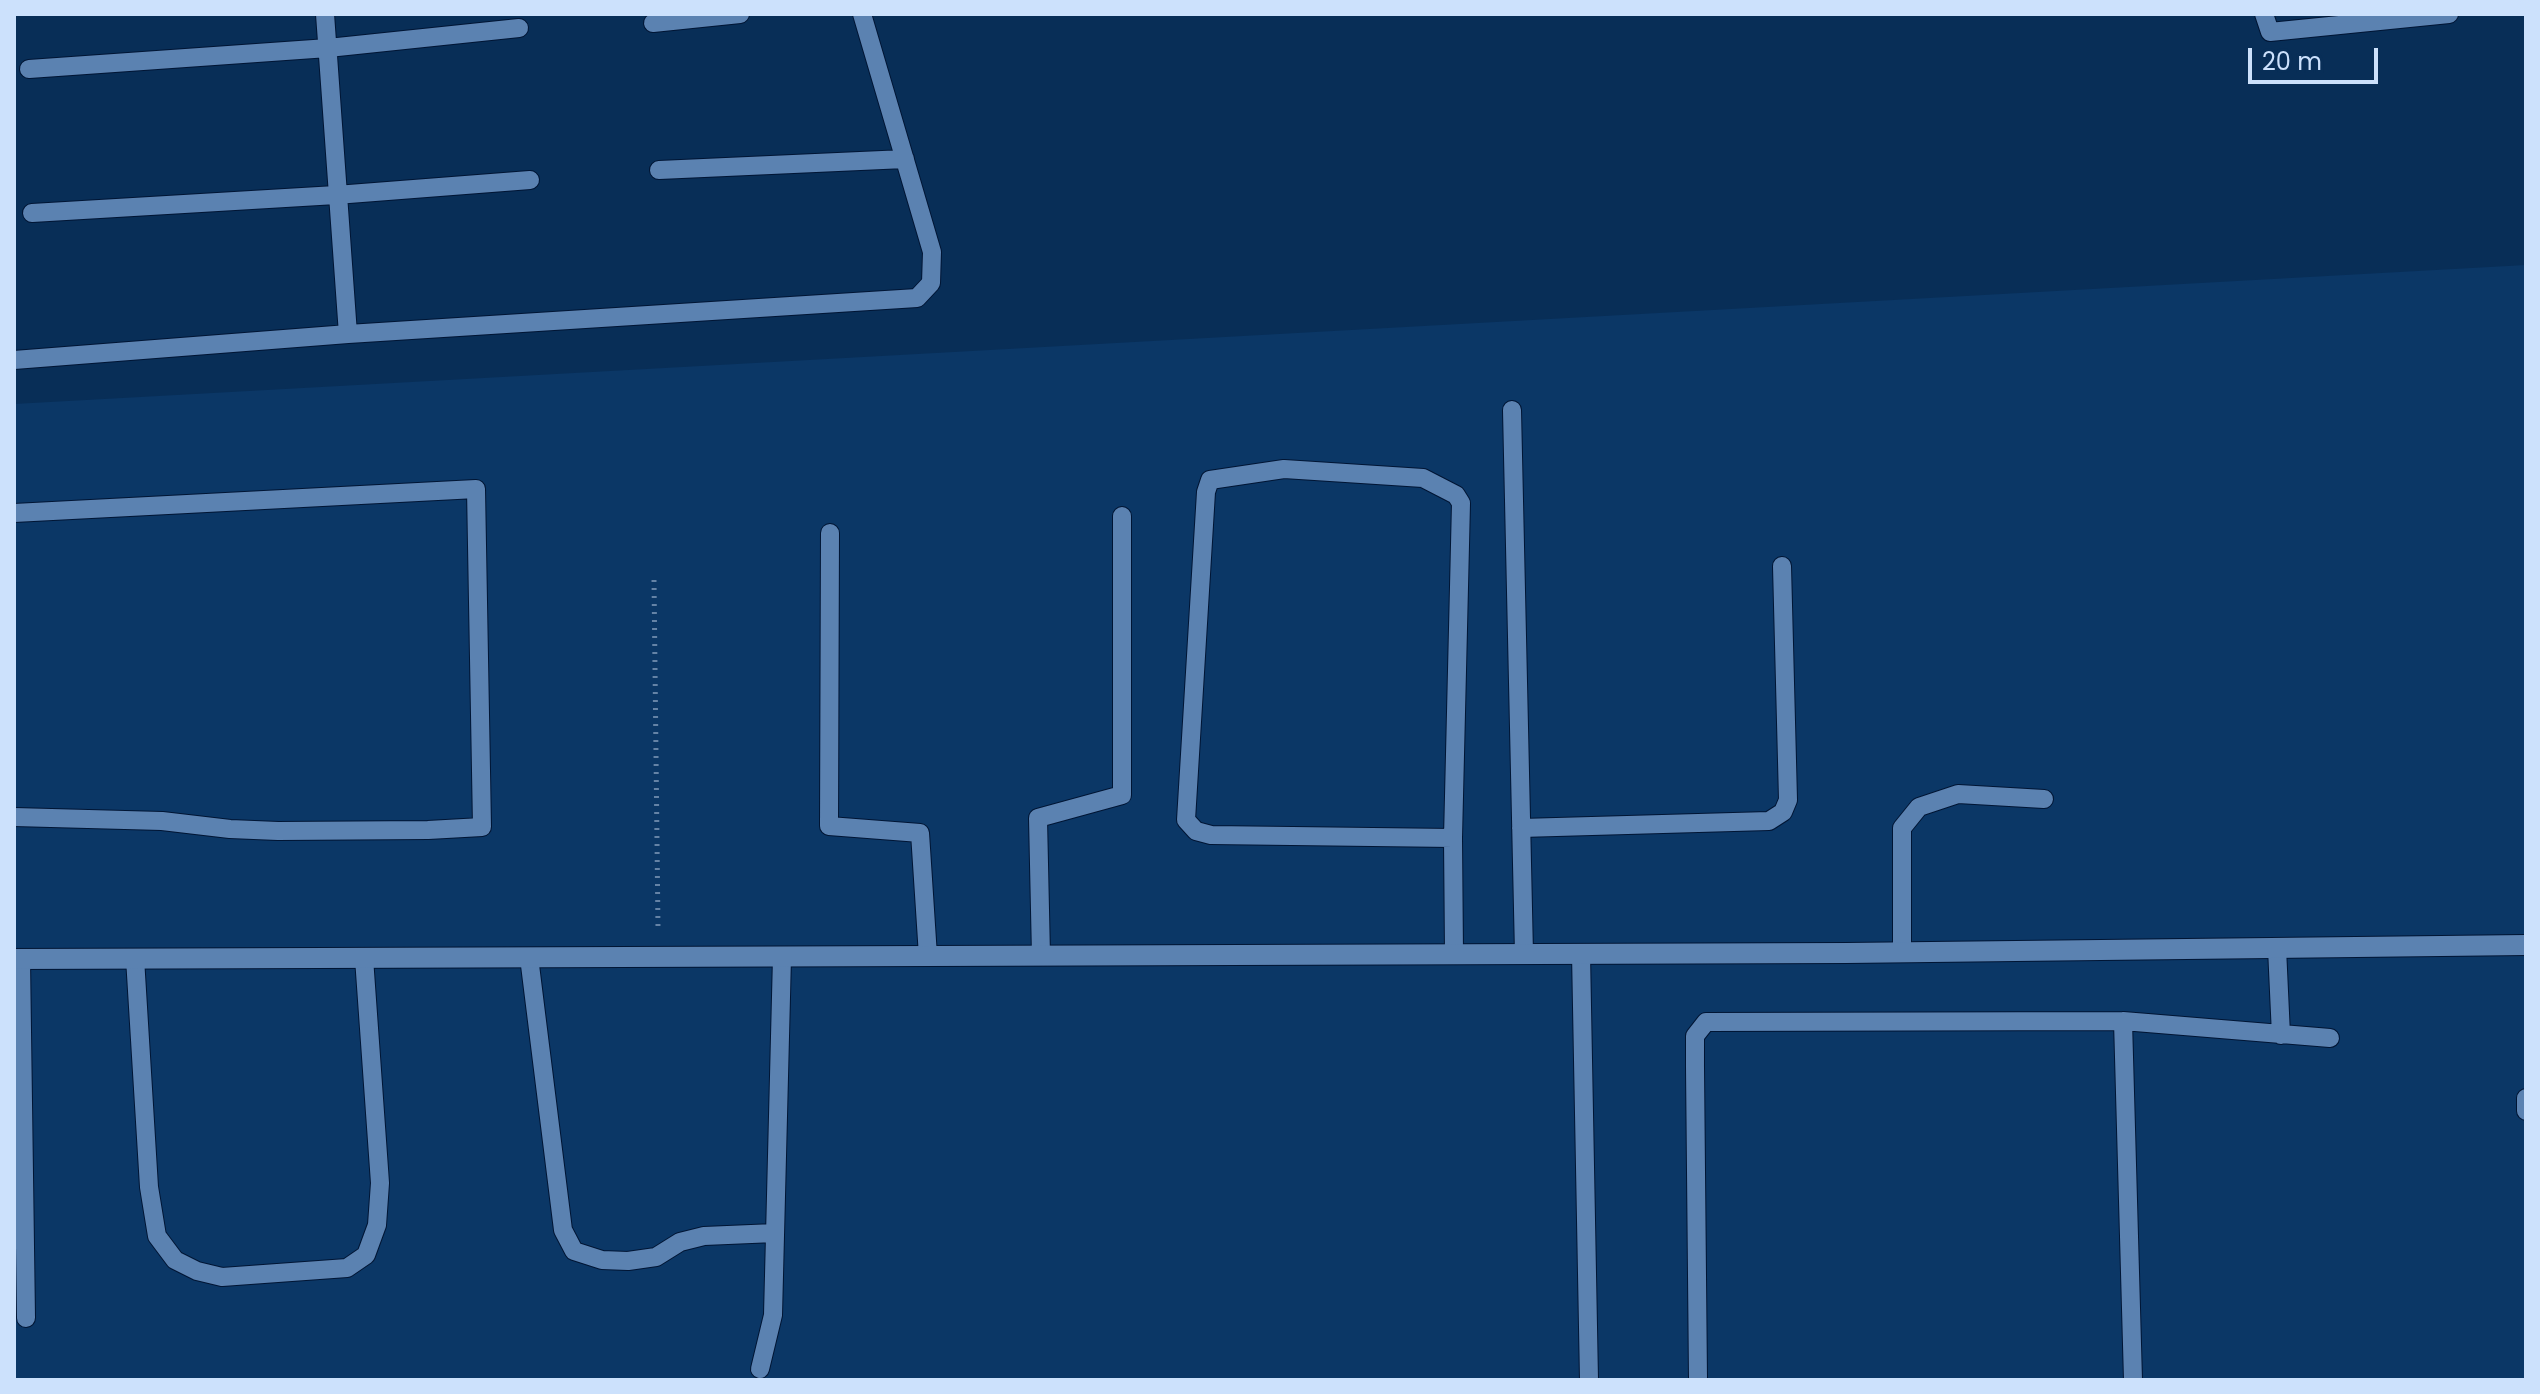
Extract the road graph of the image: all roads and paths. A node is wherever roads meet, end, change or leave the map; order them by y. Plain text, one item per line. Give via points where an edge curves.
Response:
1 (325, 14) edge
2 (740, 14) edge
3 (862, 14) edge
4 (2264, 14) edge
5 (2449, 14) edge
6 (653, 23) dead end
7 (519, 28) dead end
8 (328, 48) junction
9 (29, 69) dead end
10 (905, 159) junction
11 (659, 170) dead end
12 (530, 180) dead end
13 (336, 195) junction
14 (32, 213) dead end
15 (348, 334) junction
16 (14, 360) edge
17 (1512, 410) dead end
18 (14, 513) edge
19 (1122, 516) dead end
20 (830, 533) dead end
21 (1782, 566) dead end
22 (654, 580) dead end
23 (2044, 799) dead end
24 (14, 817) edge
25 (1521, 828) junction
26 (1453, 838) junction
27 (2526, 945) edge
28 (2277, 948) junction
29 (1902, 952) junction
30 (1581, 953) junction
31 (1454, 954) junction
32 (1524, 954) junction
33 (928, 956) junction
34 (1041, 956) junction
35 (529, 957) junction
36 (658, 957) junction
37 (782, 957) junction
38 (135, 958) junction
39 (364, 958) junction
40 (17, 959) edge
41 (2123, 1021) junction
42 (2281, 1035) junction
43 (2330, 1038) dead end
44 (18, 1078) edge
45 (2526, 1098) edge
46 (2526, 1111) edge
47 (18, 1212) edge
48 (775, 1233) junction
49 (26, 1318) dead end
50 (760, 1369) dead end
51 (1589, 1380) edge
52 (1698, 1380) edge
53 (2133, 1380) edge

1 - 8 lane
2 - 6 lane
3 - 10 lane
4 - 5 lane via 2270,32
7 - 8 lane
8 - 9 lane
8 - 13 lane
10 - 11 lane
10 - 15 lane via 932,252 931,283 917,298
12 - 13 lane
13 - 14 lane
13 - 15 lane
15 - 16 lane
17 - 25 lane
18 - 24 lane via 476,489 482,827 278,831
19 - 34 lane via 1122,795 1038,818
20 - 33 lane via 829,826 920,833
21 - 25 lane via 1788,800 1783,812 1769,821
22 - 36 path
23 - 29 lane via 1958,794 1919,807 1902,828
25 - 32 lane
26 - 26 lane via 1211,835 1196,831 1186,820 1210,480 1284,469 1376,474 1423,478 1456,495 1461,503
26 - 31 lane
27 - 28 street
28 - 29 street
28 - 42 lane
29 - 30 street
30 - 32 street
30 - 51 lane
31 - 32 street
31 - 34 street
33 - 34 street
33 - 37 street
35 - 36 street
35 - 39 street
35 - 48 lane via 563,1230 574,1251 628,1261 656,1257 680,1242 704,1236
36 - 37 street
37 - 48 lane
38 - 39 street
38 - 39 lane via 149,1187 157,1236 175,1260 222,1277 347,1268 366,1255 377,1225 380,1183
38 - 40 street
40 - 44 lane
41 - 42 lane
41 - 52 lane via 1706,1022 1695,1036
41 - 53 lane
42 - 43 lane
44 - 47 lane
45 - 46 lane
47 - 49 lane
48 - 50 lane via 773,1315

